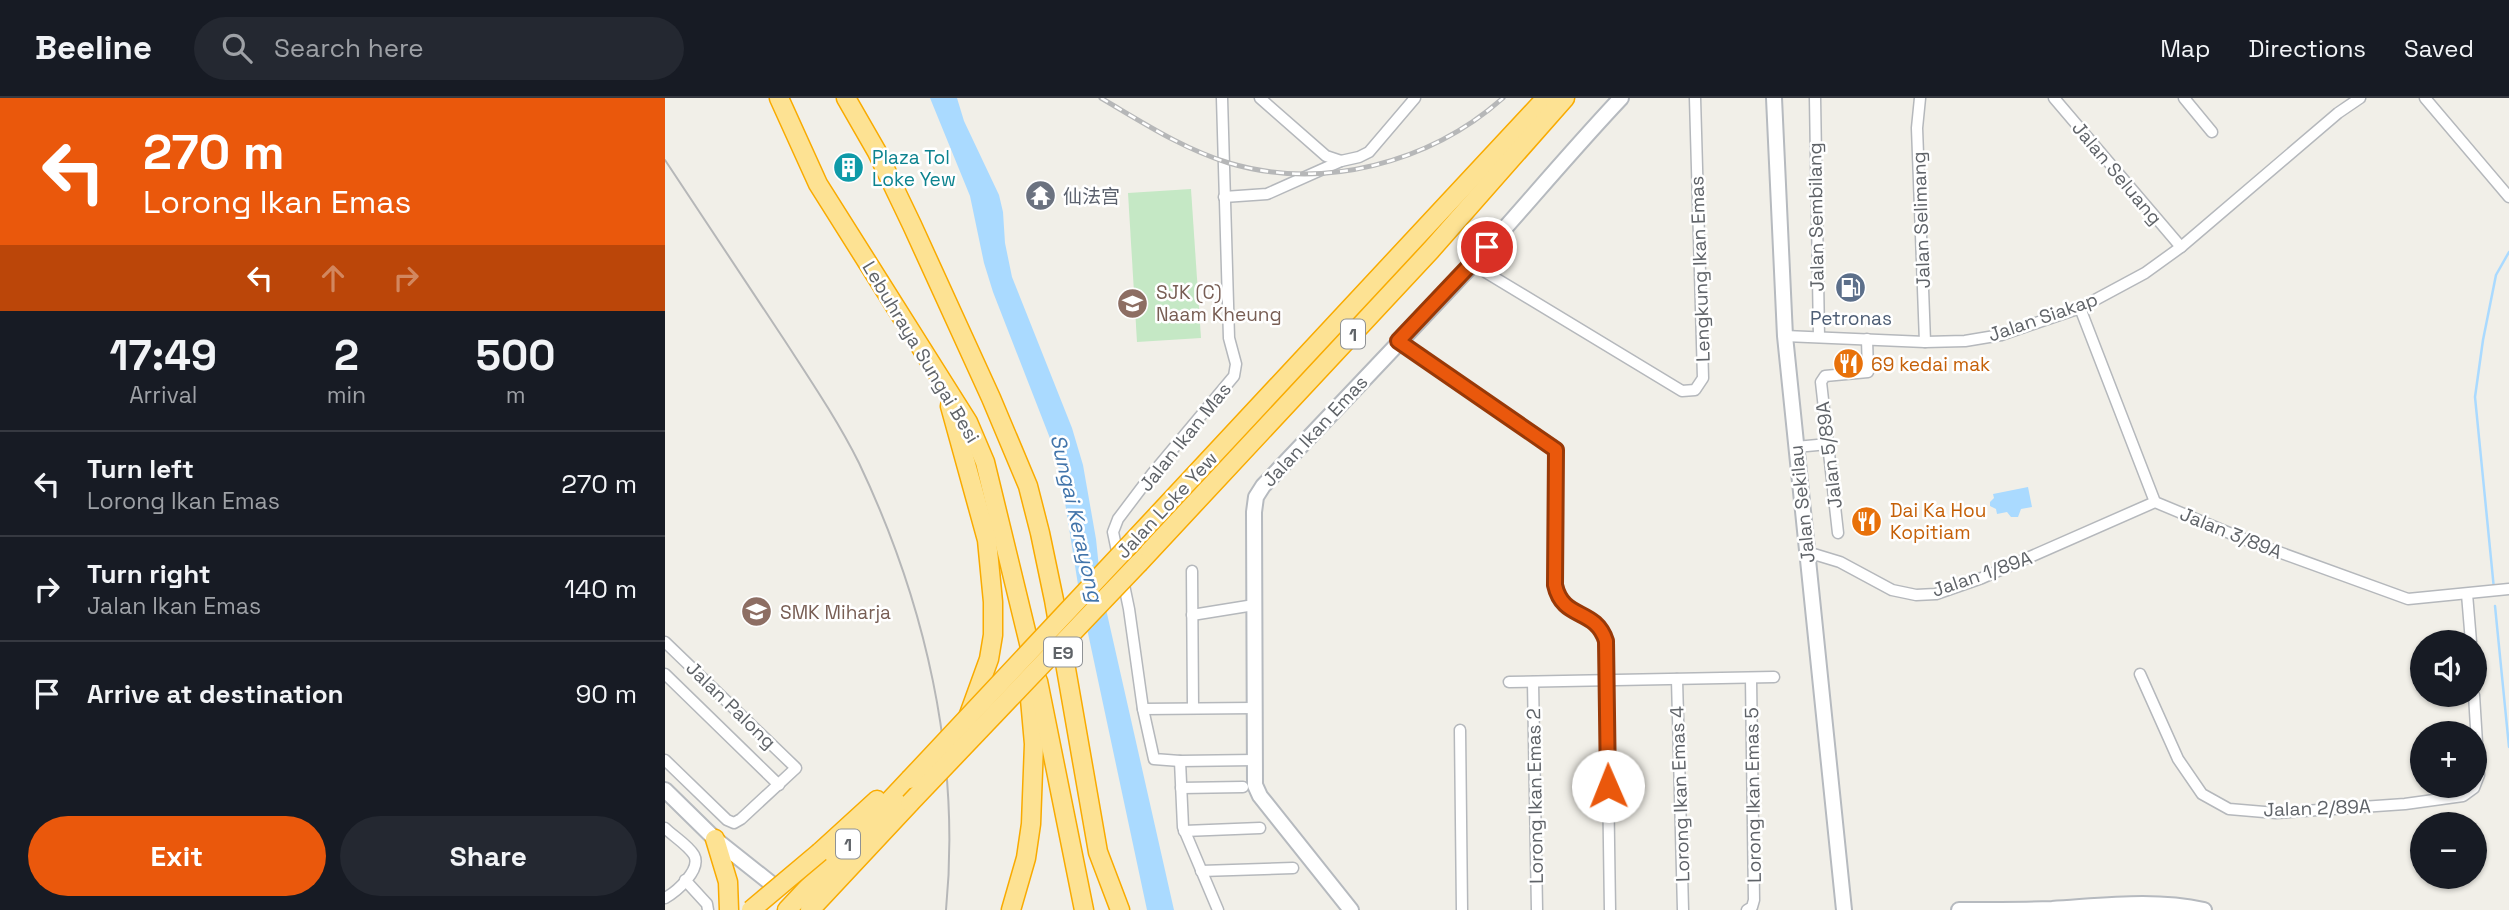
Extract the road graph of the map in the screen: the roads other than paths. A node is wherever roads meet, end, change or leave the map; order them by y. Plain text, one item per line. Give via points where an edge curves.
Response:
1 (779, 98) edge
2 (846, 98) edge
3 (1222, 98) edge
4 (1260, 98) edge
5 (1415, 98) edge
6 (1605, 98) edge
7 (1620, 98) edge
8 (1695, 98) edge
9 (1773, 98) edge
10 (1815, 98) edge
11 (1920, 98) edge
12 (2054, 98) edge
13 (2183, 98) edge
14 (2360, 98) edge
15 (2425, 98) edge
16 (1558, 99) edge
17 (1598, 123) junction
18 (2212, 132) dead end
19 (1341, 161) junction
20 (1224, 197) junction
21 (2509, 197) edge
22 (2181, 247) junction
23 (1472, 264) junction
24 (2080, 308) junction
25 (1785, 336) junction
26 (1819, 337) junction
27 (1867, 339) junction
28 (1398, 341) junction
29 (1925, 342) junction
30 (943, 382) junction
31 (1828, 444) junction
32 (1796, 447) junction
33 (2155, 502) junction
34 (1838, 533) dead end
35 (1807, 552) junction
36 (1192, 571) dead end
37 (2509, 589) edge
38 (2467, 594) junction
39 (1254, 605) junction
40 (1192, 615) junction
41 (2469, 630) edge
42 (665, 642) edge
43 (1034, 664) junction
44 (665, 674) edge
45 (2140, 674) dead end
46 (1774, 677) dead end
47 (1751, 678) junction
48 (1677, 679) junction
49 (1607, 680) junction
50 (1510, 682) dead end
51 (1533, 682) junction
52 (2475, 707) edge
53 (1193, 708) junction
54 (1254, 708) junction
55 (1143, 709) junction
56 (968, 717) junction
57 (1459, 730) dead end
58 (665, 760) edge
59 (1255, 760) junction
60 (1180, 761) junction
61 (910, 779) junction
62 (779, 785) junction
63 (1243, 787) dead end
64 (1181, 788) junction
65 (665, 790) edge
66 (665, 828) edge
67 (1260, 828) dead end
68 (1184, 831) junction
69 (715, 839) junction
70 (1098, 852) junction
71 (1293, 868) dead end
72 (1201, 872) junction
73 (685, 880) junction
74 (769, 889) dead end
75 (665, 898) edge
76 (2181, 907) edge
77 (708, 910) edge
78 (729, 910) edge
79 (751, 910) edge
80 (787, 910) edge
81 (810, 910) edge
82 (1011, 910) edge
83 (1084, 910) edge
84 (1108, 910) edge
85 (1120, 910) edge
86 (1218, 910) edge
87 (1350, 910) edge
88 (1462, 910) edge
89 (1537, 910) edge
90 (1610, 910) edge
91 (1683, 910) edge
92 (1747, 910) edge
93 (1844, 910) edge
94 (1959, 910) edge
95 (2204, 910) edge

1 - 30 highway, Lebuhraya Sungai Besi / E9 via 818,184
2 - 70 highway, Lebuhraya Sungai Besi / E9 via 912,225 1028,486 1054,600
3 - 20 street, Jalan Ikan Mas
4 - 19 street via 1326,156
5 - 19 street via 1369,152
6 - 17 street
7 - 17 street, Jalan Ikan Emas
8 - 23 street, Lengkung Ikan Emas via 1703,378 1695,390 1682,391
9 - 25 street, Jalan Sekilau
10 - 26 street, Jalan Sembilang
11 - 29 street, Jalan Selimang via 1917,128
12 - 22 street, Jalan Seluang
13 - 18 street
14 - 22 street, Jalan Siakap
15 - 21 street
16 - 56 highway, Jalan Loke Yew / 1, bridge
16 - 81 highway, Jalan Loke Yew / 1, bridge via 1431,250
17 - 23 street, Jalan Ikan Emas
19 - 20 street via 1267,194
20 - 55 street, Jalan Ikan Mas via 1234,376 1152,474 1113,531
22 - 24 street, Jalan Siakap via 2135,279
23 - 28 street, Jalan Ikan Emas
24 - 29 street, Jalan Siakap via 2001,335
24 - 33 street, Jalan 3/89A
25 - 26 street, Jalan Siakap
25 - 32 street, Jalan Sekilau
26 - 27 street, Jalan Siakap
27 - 29 street, Jalan Siakap
27 - 31 street, Jalan 5/89A via 1868,372 1822,378
28 - 39 street, Jalan Ikan Emas via 1256,497
28 - 49 street via 1556,450 1558,599 1602,628
30 - 43 highway, Lebuhraya Sungai Besi / E9 via 968,422 985,462
30 - 56 highway via 987,540 993,602 989,660
31 - 32 street
31 - 34 street, Jalan 5/89A
32 - 35 street, Jalan Sekilau
33 - 35 street, Jalan 1/89A via 1936,594 1892,590 1840,562
33 - 38 street, Jalan 3/89A via 2408,599
35 - 93 street, Jalan Sekilau
36 - 40 street
37 - 38 street, Jalan 3/89A
38 - 41 street
39 - 40 street
39 - 54 street, Jalan Ikan Emas
40 - 53 street
42 - 62 street, Jalan Palong via 796,768
43 - 82 highway, Lebuhraya Sungai Besi / E9 via 1031,824
43 - 83 highway
44 - 62 street
45 - 52 street, Jalan 2/89A via 2178,759 2202,794 2229,809 2276,813 2463,796 2474,788 2479,775
46 - 47 street
47 - 48 street
47 - 92 street, Lorong Ikan Emas 5 via 1755,900
48 - 49 street
48 - 91 street, Lorong Ikan Emas 4
49 - 51 street
49 - 90 street
50 - 51 street
51 - 89 street, Lorong Ikan Emas 2
53 - 54 street
53 - 55 street
54 - 59 street, Jalan Ikan Emas
55 - 60 street, Jalan Ikan Mas via 1154,759
56 - 61 highway, Jalan Loke Yew / 1, bridge
57 - 88 street
58 - 62 street via 734,822
59 - 60 street
59 - 87 street, Jalan Ikan Emas via 1258,794
60 - 64 street
61 - 79 highway, bridge via 870,805
61 - 80 highway, Jalan Loke Yew / 1
63 - 64 street
64 - 68 street
65 - 69 street
66 - 73 street via 694,854 694,869
67 - 68 street
68 - 72 street
69 - 74 street
69 - 78 highway via 728,882
70 - 84 highway
70 - 85 highway, Lebuhraya Sungai Besi / E9
71 - 72 street
72 - 86 street
73 - 75 street
73 - 77 street
76 - 94 street
76 - 95 street

